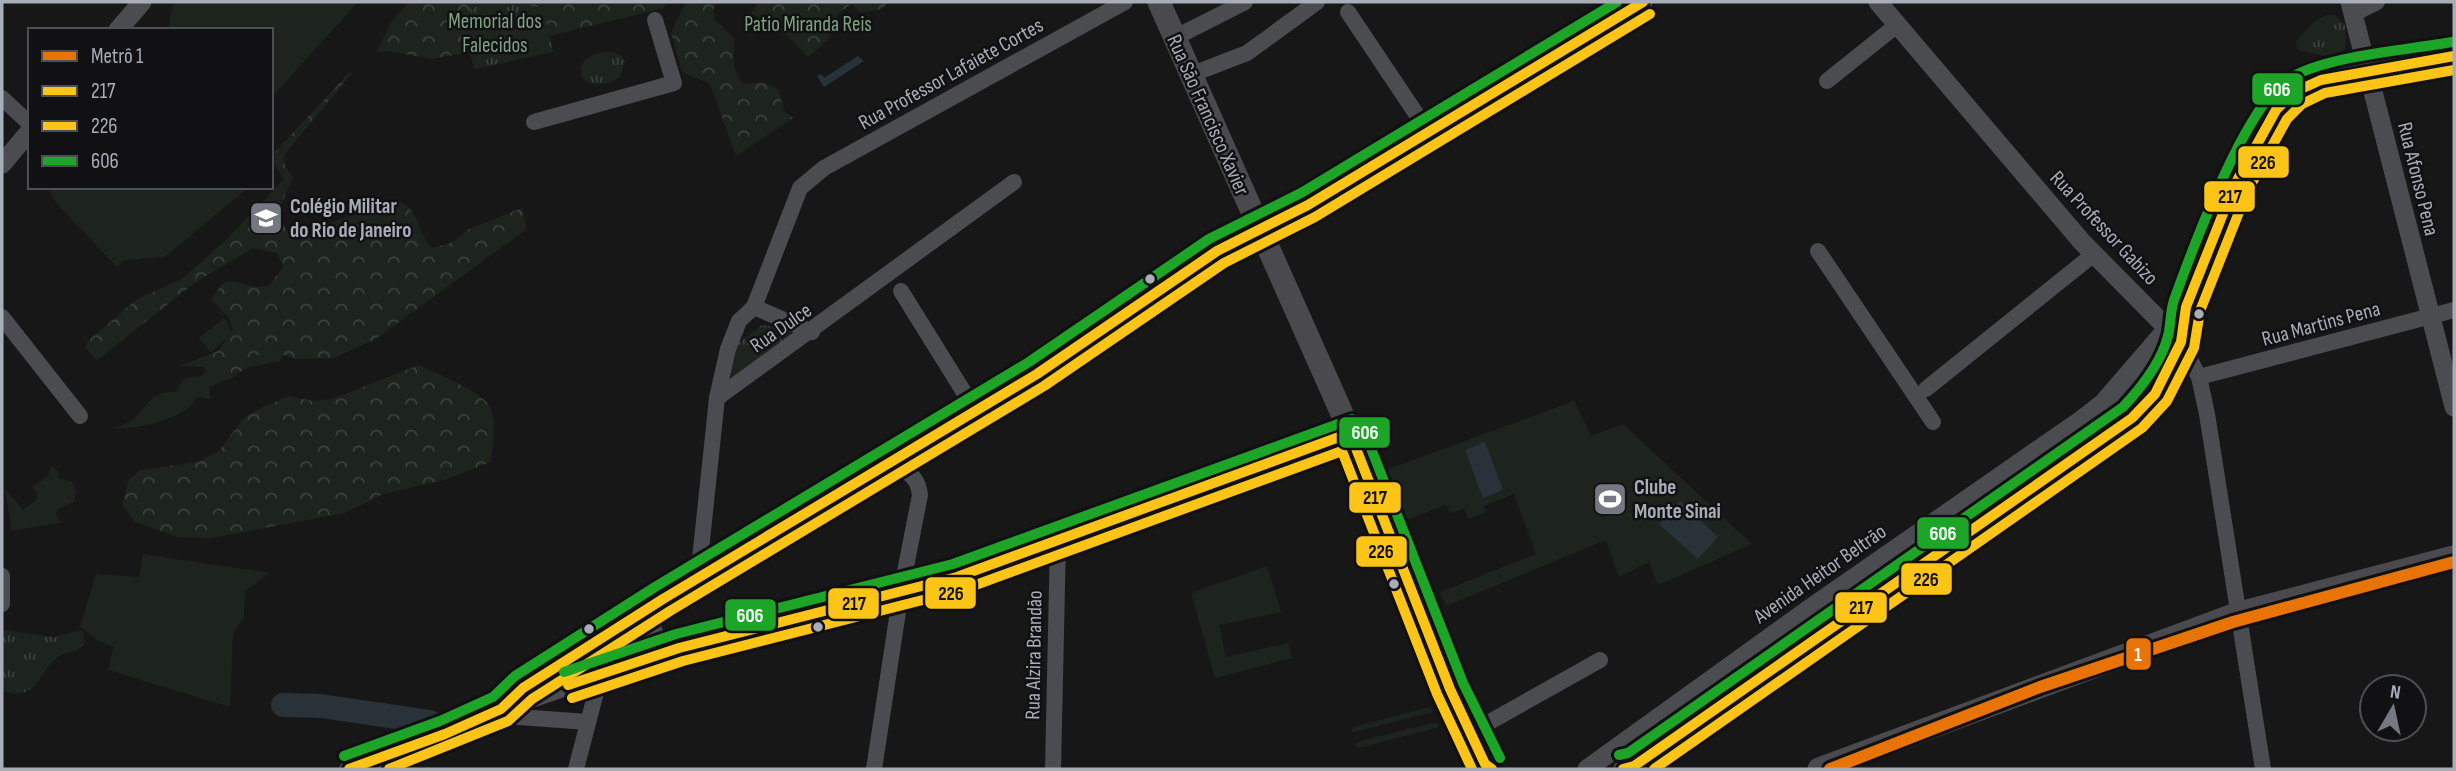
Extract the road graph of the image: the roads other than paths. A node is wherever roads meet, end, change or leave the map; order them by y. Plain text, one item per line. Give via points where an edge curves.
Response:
1 (142, 2) edge
2 (1125, 2) edge
3 (1245, 2) edge
4 (1317, 2) edge
5 (1643, 2) edge
6 (1878, 2) edge
7 (2377, 2) edge
8 (1166, 6) edge
9 (2352, 8) edge
10 (1348, 12) dead end
11 (655, 20) dead end
12 (1898, 25) junction
13 (120, 28) edge
14 (1174, 38) junction
15 (2454, 56) edge
16 (2368, 74) junction
17 (1190, 75) junction
18 (1827, 81) dead end
19 (2, 98) edge
20 (28, 122) edge
21 (534, 122) dead end
22 (28, 133) edge
23 (1429, 134) junction
24 (2, 163) edge
25 (1014, 182) dead end
26 (1259, 229) junction
27 (1818, 251) dead end
28 (2094, 254) junction
29 (901, 291) dead end
30 (754, 307) junction
31 (2454, 310) edge
32 (2430, 316) junction
33 (2, 317) edge
34 (813, 332) junction
35 (2175, 336) junction
36 (2199, 377) junction
37 (1926, 389) dead end
38 (717, 398) junction
39 (2454, 407) edge
40 (975, 410) junction
41 (80, 416) dead end
42 (1933, 422) dead end
43 (1350, 433) junction
44 (878, 468) junction
45 (1058, 541) junction
46 (2454, 557) edge
47 (2, 576) edge
48 (698, 578) junction
49 (901, 592) junction
50 (2, 604) edge
51 (653, 605) junction
52 (2236, 614) junction
53 (679, 648) junction
54 (1600, 660) dead end
55 (601, 673) junction
56 (496, 712) junction
57 (587, 722) junction
58 (1470, 733) junction
59 (1831, 767) edge
60 (1487, 768) edge
61 (1630, 768) edge
62 (349, 769) edge
63 (576, 769) edge
64 (874, 769) edge
65 (1053, 769) edge
66 (1587, 769) edge
67 (2263, 769) edge

1 - 13 street
2 - 30 street, Rua Professor Lafaiete Cortes via 824,168 800,188
3 - 14 street
4 - 17 street via 1247,53
5 - 23 street
6 - 12 street, Rua Professor Gabizo
7 - 9 street
8 - 14 main road, Rua São Francisco Xavier
9 - 16 street, Rua Afonso Pena
10 - 23 street
11 - 21 street via 674,83
12 - 18 street
12 - 28 street, Rua Professor Gabizo
14 - 17 main road, Rua São Francisco Xavier
15 - 16 street
16 - 32 street, Rua Afonso Pena
16 - 35 street via 2307,85 2276,110 2234,186
17 - 26 main road, Rua São Francisco Xavier
19 - 20 street
22 - 24 street
23 - 26 street
25 - 34 street, Rua Dulce
26 - 40 street via 1203,260 1037,374
26 - 43 main road, Rua São Francisco Xavier
27 - 42 street
28 - 35 street, Rua Professor Gabizo
28 - 37 street
29 - 40 street
30 - 34 street
30 - 38 street via 739,321
31 - 32 street, Rua Martins Pena
32 - 36 street, Rua Martins Pena
32 - 39 street, Rua Afonso Pena
33 - 41 street
34 - 38 street, Rua Dulce
35 - 36 street, Rua Professor Gabizo
35 - 61 street via 2155,394 2133,418
35 - 66 street, Avenida Heitor Beltrão via 2081,420
36 - 52 street, Rua Professor Gabizo
38 - 48 street
40 - 44 street
43 - 45 street
43 - 58 main road, Rua São Francisco Xavier
44 - 48 street
44 - 49 street via 900,468 911,473 918,484 920,495
45 - 49 street
45 - 65 street, Rua Alzira Brandão
46 - 52 main road
47 - 50 street
48 - 51 street
49 - 53 street
49 - 64 street
51 - 53 street via 652,632 663,643
51 - 56 street via 523,688
52 - 59 main road
52 - 67 street, Rua Professor Gabizo
53 - 55 street
54 - 58 street
55 - 56 street
55 - 57 street
56 - 57 street
56 - 62 street
57 - 63 street
58 - 60 main road, Rua São Francisco Xavier

